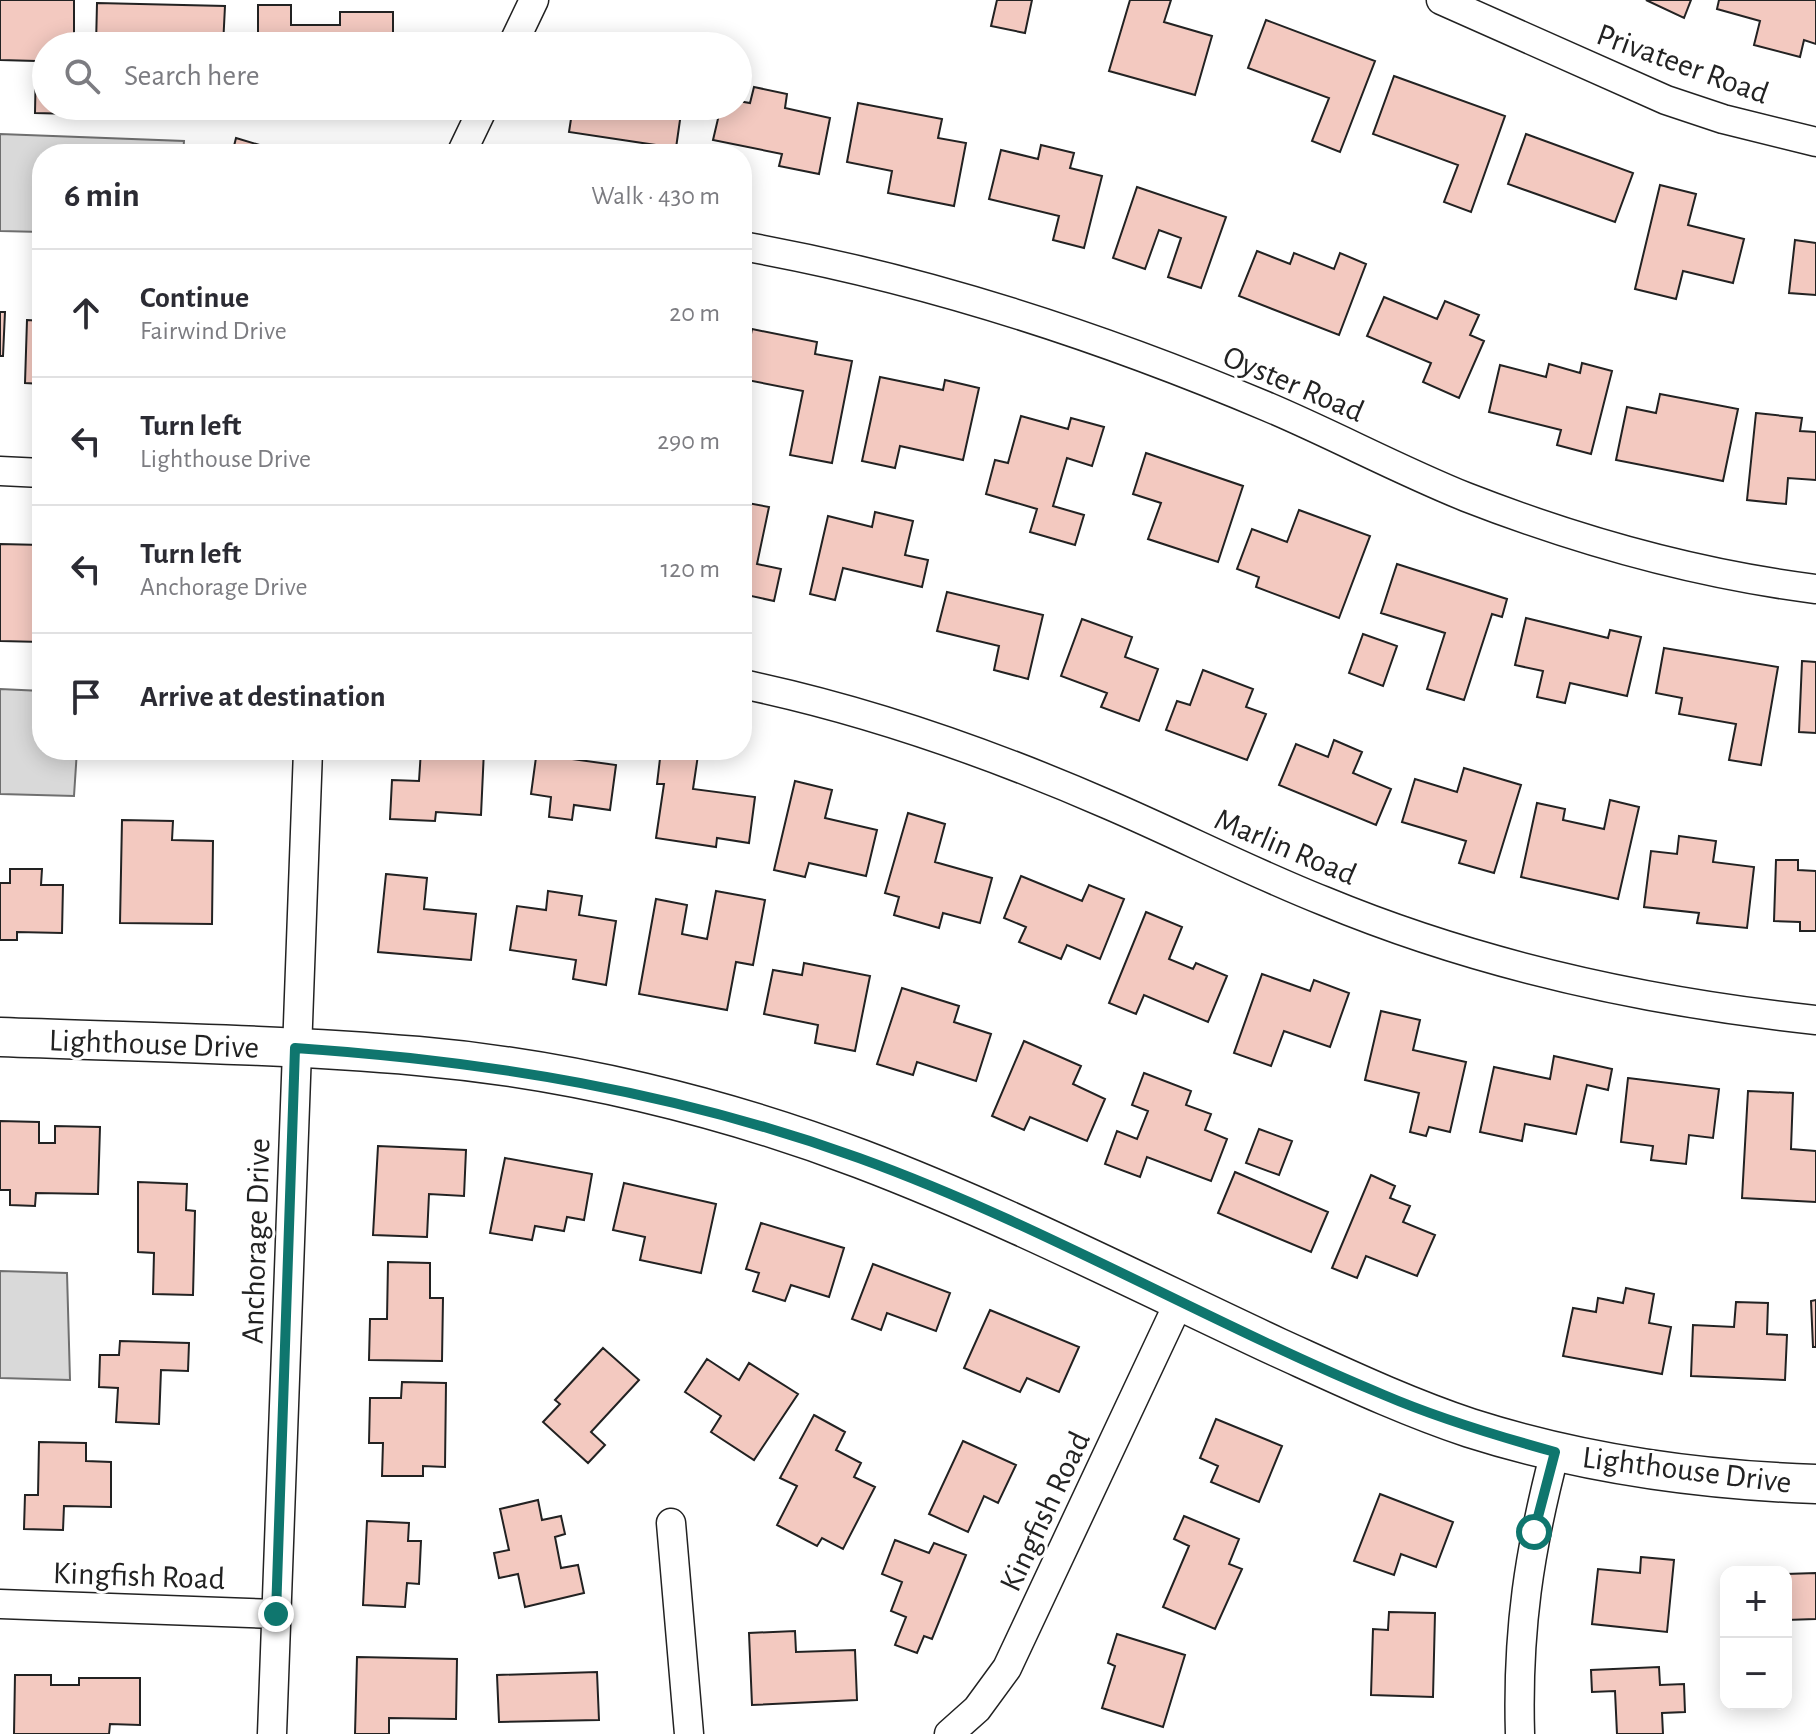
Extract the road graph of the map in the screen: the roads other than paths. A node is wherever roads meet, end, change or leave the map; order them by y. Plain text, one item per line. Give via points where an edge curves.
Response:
1 (534, 0) edge
2 (1441, 0) edge
3 (519, 32) edge
4 (477, 120) edge
5 (1816, 142) edge
6 (466, 144) edge
7 (752, 248) edge
8 (0, 471) edge
9 (32, 473) edge
10 (1816, 589) edge
11 (752, 687) edge
12 (308, 760) edge
13 (1816, 1020) edge
14 (0, 1037) edge
15 (295, 1048) junction
16 (1179, 1302) junction
17 (1555, 1452) junction
18 (1816, 1484) edge
19 (671, 1523) dead end
20 (0, 1604) edge
21 (276, 1614) junction
22 (272, 1734) edge
23 (689, 1734) edge
24 (949, 1734) edge
25 (1520, 1734) edge

1 - 3 street
2 - 5 street, Privateer Road via 1666,100
4 - 6 street
7 - 10 street, Oyster Road via 982,305 1142,357 1269,407 1463,496 1555,530 1673,564
8 - 9 street
11 - 13 street, Marlin Road via 990,757 1325,902 1431,940 1648,997
12 - 15 street, Anchorage Drive
14 - 15 street, Lighthouse Drive
15 - 16 street, Lighthouse Drive via 422,1056 534,1072 753,1123 964,1202
15 - 21 street, Anchorage Drive
16 - 17 street, Lighthouse Drive via 1384,1395
16 - 24 street, Kingfish Road via 1007,1668 977,1709
17 - 18 street, Lighthouse Drive via 1732,1481
17 - 25 street via 1525,1586 1518,1668
19 - 23 street
20 - 21 street, Kingfish Road
21 - 22 street, Anchorage Drive

